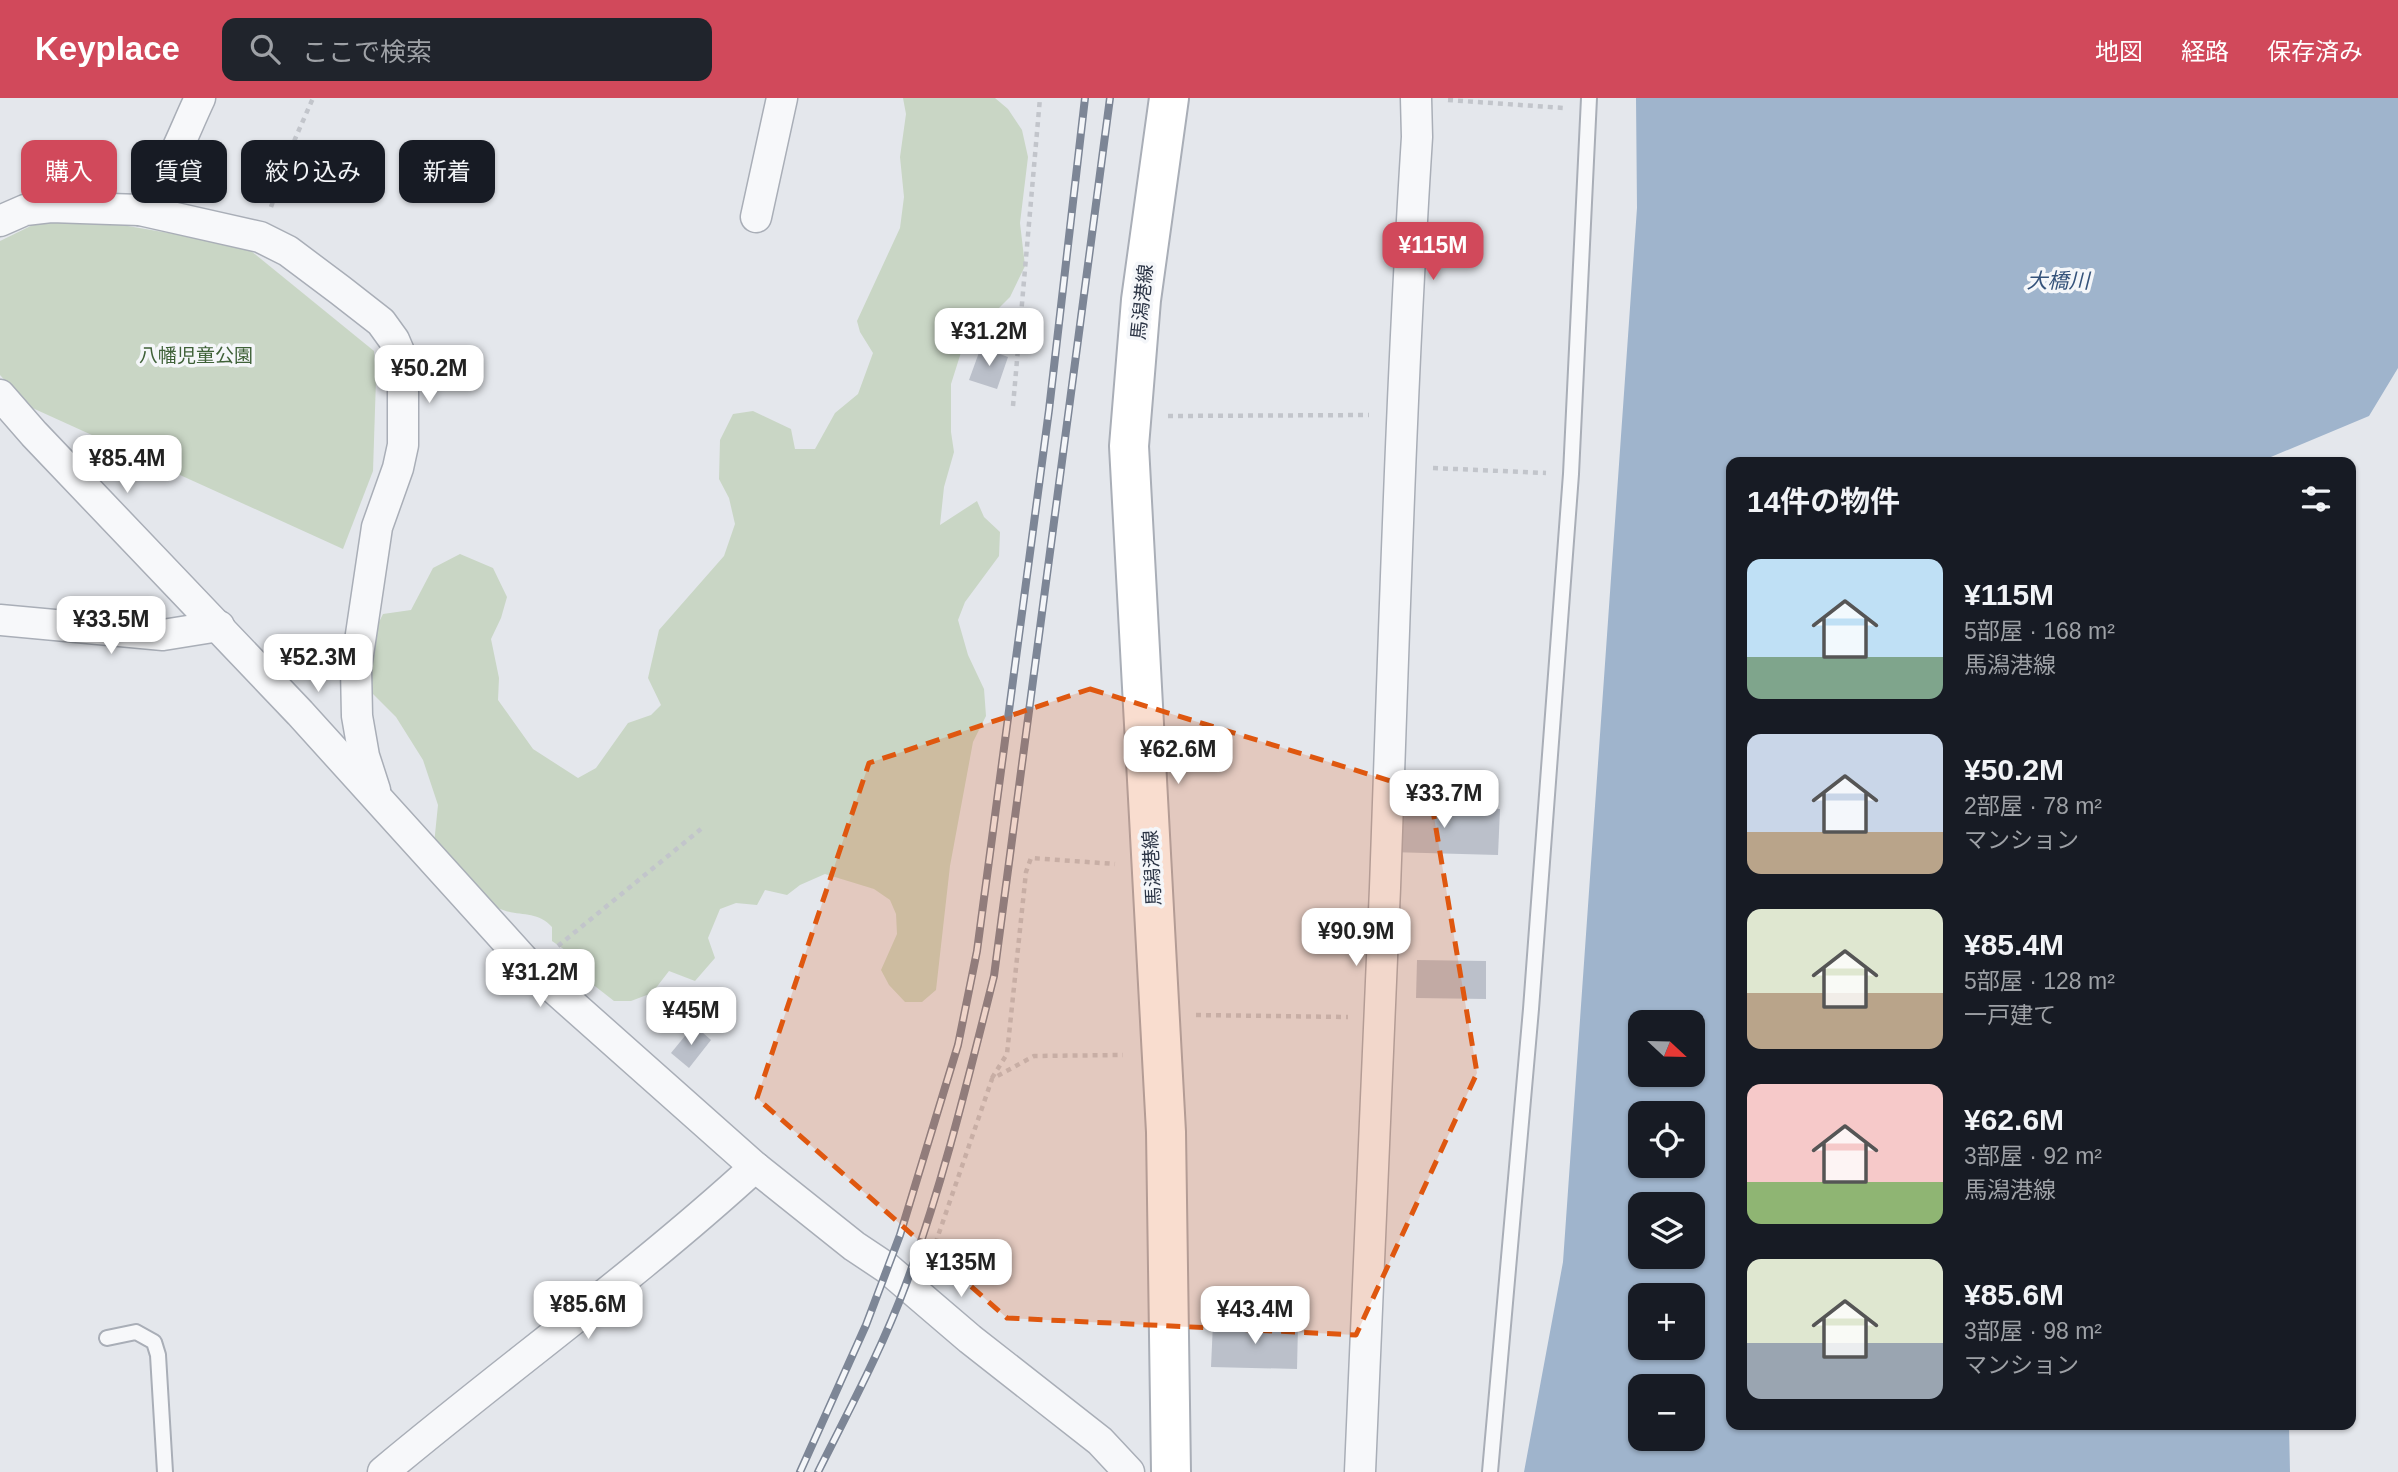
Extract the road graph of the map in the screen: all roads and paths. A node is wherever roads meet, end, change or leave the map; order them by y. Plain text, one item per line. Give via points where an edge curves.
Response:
1 (200, 98) edge
2 (313, 98) edge
3 (782, 98) edge
4 (1040, 98) edge
5 (1169, 98) edge
6 (1416, 98) edge
7 (1436, 99) edge
8 (1589, 104) edge
9 (140, 210) junction
10 (756, 217) dead end
11 (0, 221) edge
12 (260, 237) junction
13 (0, 396) edge
14 (1013, 406) dead end
15 (1401, 415) junction
16 (1131, 417) junction
17 (1400, 466) junction
18 (1571, 474) junction
19 (0, 620) edge
20 (219, 626) junction
21 (377, 798) junction
22 (701, 829) dead end
23 (1152, 866) junction
24 (531, 968) junction
25 (1160, 1014) junction
26 (1380, 1017) junction
27 (1162, 1055) junction
28 (992, 1079) junction
29 (755, 1167) junction
30 (918, 1295) junction
31 (107, 1338) dead end
32 (165, 1472) edge
33 (383, 1472) edge
34 (1129, 1472) edge
35 (1171, 1472) edge
36 (1360, 1472) edge
37 (1490, 1472) edge

1 - 9 street via 165,175
2 - 12 path
3 - 10 street
4 - 14 path
5 - 16 main road, 馬潟港線
6 - 15 street
7 - 8 path
8 - 18 lane
9 - 11 street via 51,207 25,210
9 - 12 street
12 - 21 street via 288,251 381,322 402,361 402,445 377,527 356,668 357,716
13 - 20 street
15 - 16 path
15 - 17 street
16 - 23 main road, 馬潟港線
17 - 18 path
17 - 26 street
18 - 37 lane
19 - 20 street via 163,635
20 - 21 street
21 - 24 street
22 - 24 path
23 - 25 main road, 馬潟港線
23 - 28 path via 1031,858 1007,1054
24 - 29 street
25 - 26 path
25 - 27 main road, 馬潟港線
26 - 36 street
27 - 28 path via 1034,1056
27 - 35 main road, 馬潟港線
28 - 30 path
29 - 30 street
29 - 33 street via 608,1294
30 - 34 street via 1100,1441
31 - 32 lane via 136,1332 154,1342 159,1354

